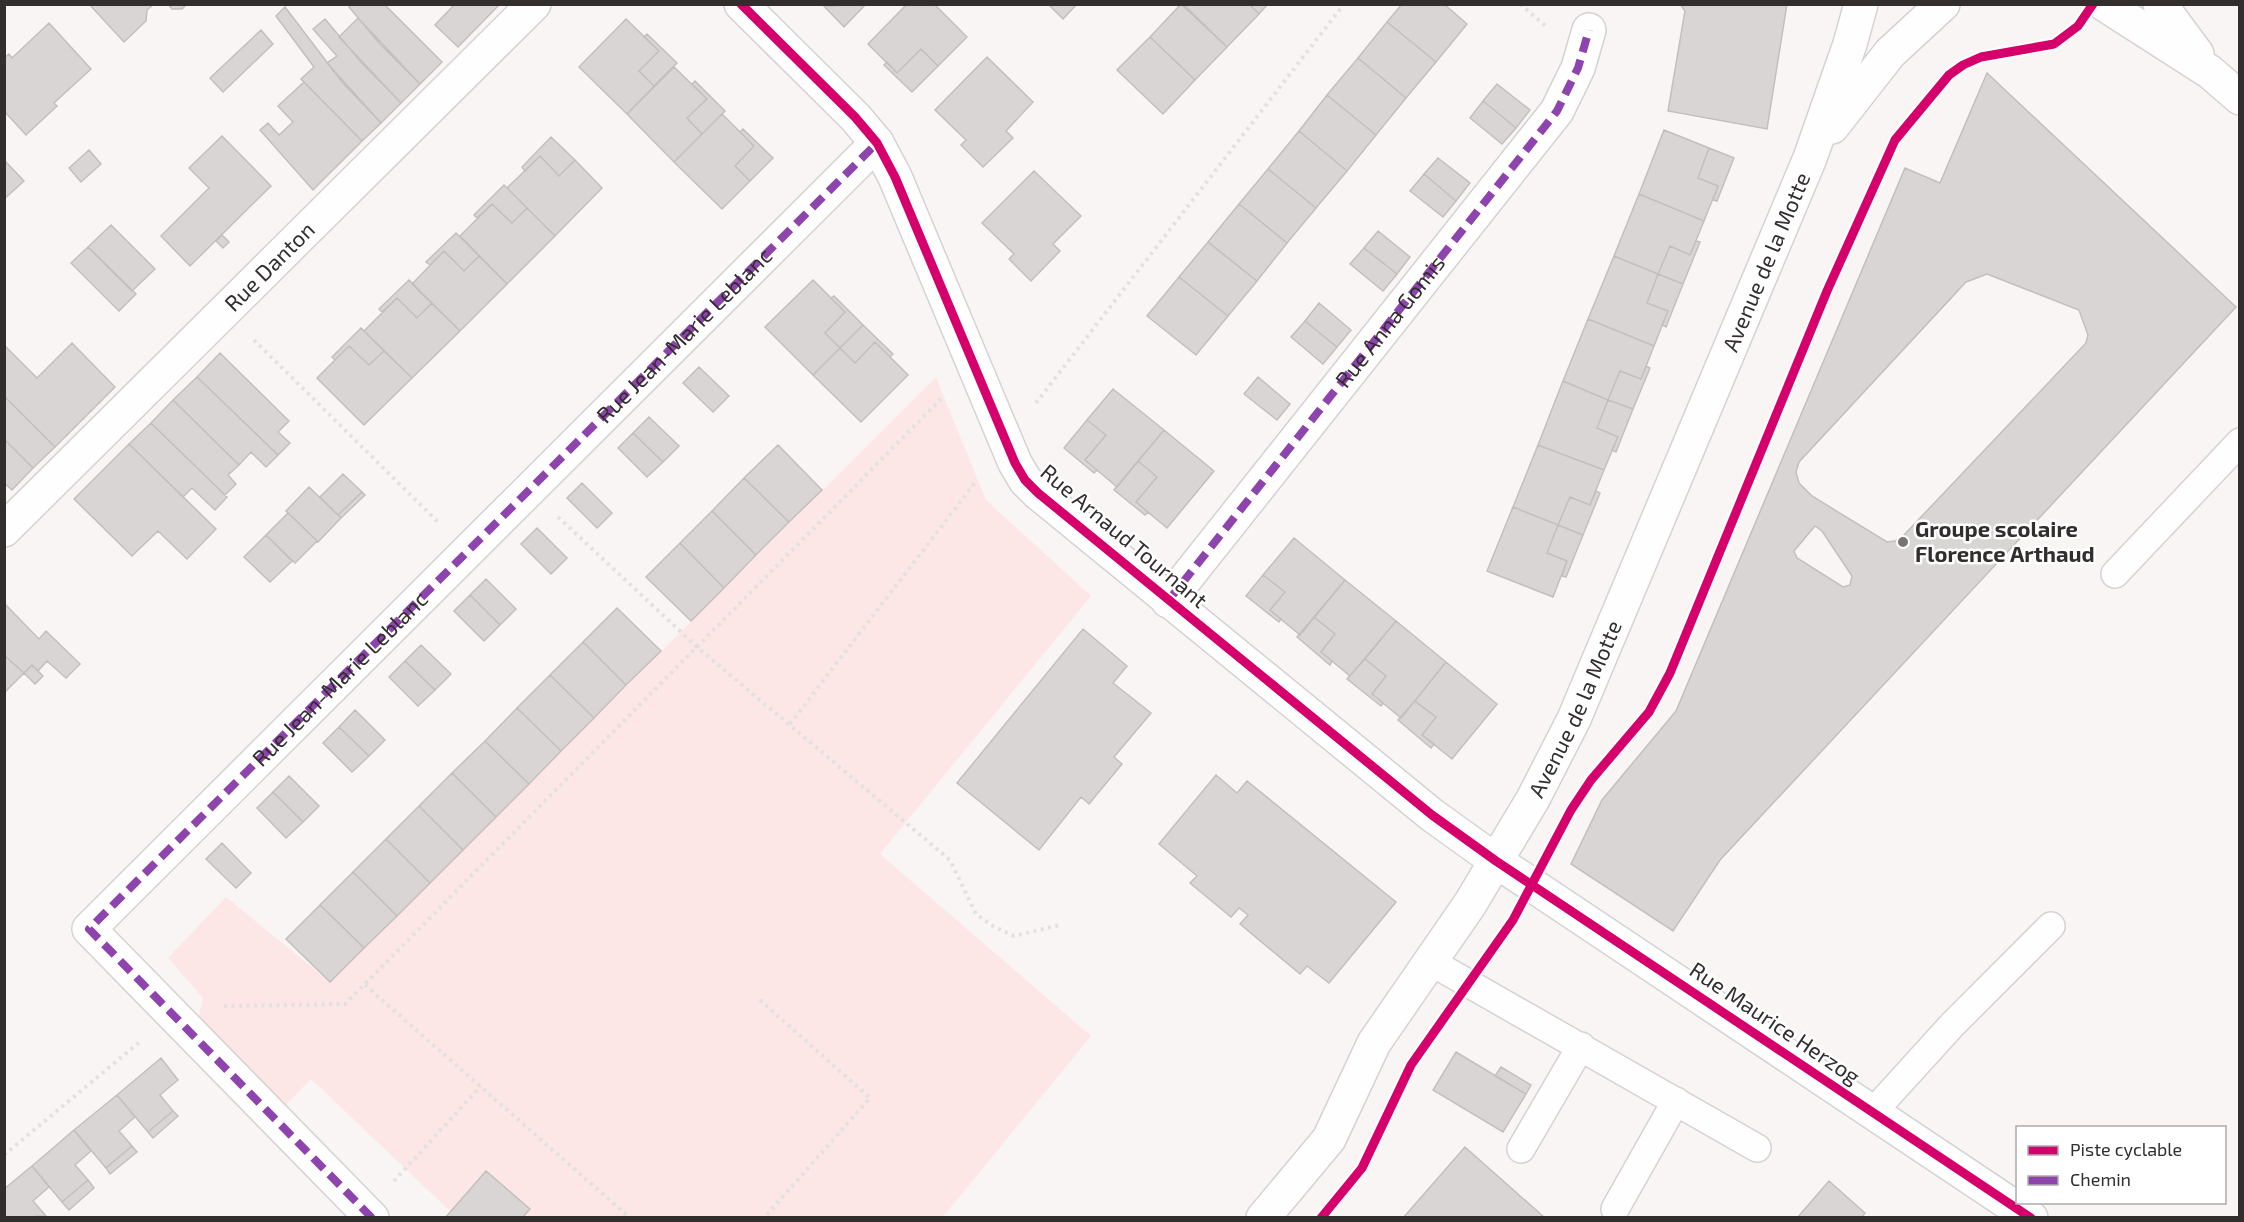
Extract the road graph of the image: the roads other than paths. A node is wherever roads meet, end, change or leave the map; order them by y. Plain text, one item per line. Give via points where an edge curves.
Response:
1 (534, 4) edge
2 (741, 4) edge
3 (1861, 4) edge
4 (1943, 4) edge
5 (2104, 4) edge
6 (2160, 4) edge
7 (1589, 30) dead end
8 (2210, 72) junction
9 (2240, 98) edge
10 (877, 143) junction
11 (1810, 158) junction
12 (2240, 442) edge
13 (4, 530) edge
14 (2115, 574) dead end
15 (1168, 601) junction
16 (1496, 861) junction
17 (2051, 926) dead end
18 (1431, 962) junction
19 (1581, 1046) junction
20 (1676, 1101) junction
21 (1873, 1113) junction
22 (1757, 1148) dead end
23 (1521, 1149) dead end
24 (1616, 1209) dead end
25 (369, 1215) edge
26 (1263, 1218) edge
27 (2031, 1218) edge

1 - 13 street, Rue Danton
2 - 10 street, Rue Arnaud Tournant
3 - 11 street, Avenue de la Motte
4 - 11 street, Avenue de la Motte via 1870,75
5 - 8 street
6 - 8 street
7 - 15 street, Rue Anna Gomis via 1575,75 1557,111
8 - 9 street
10 - 15 street, Rue Arnaud Tournant via 1025,480
10 - 25 street, Rue Jean-Marie Leblanc via 88,929
11 - 16 street, Avenue de la Motte via 1578,711
12 - 14 lane
15 - 16 street, Rue Arnaud Tournant
16 - 18 street, Avenue de la Motte
16 - 21 street, Rue Maurice Herzog
17 - 21 lane via 1953,1024
18 - 19 lane
18 - 26 street, Avenue de la Motte via 1374,1043 1329,1139
19 - 20 lane
19 - 23 lane
20 - 22 lane
20 - 24 lane
21 - 27 street, Rue Maurice Herzog

